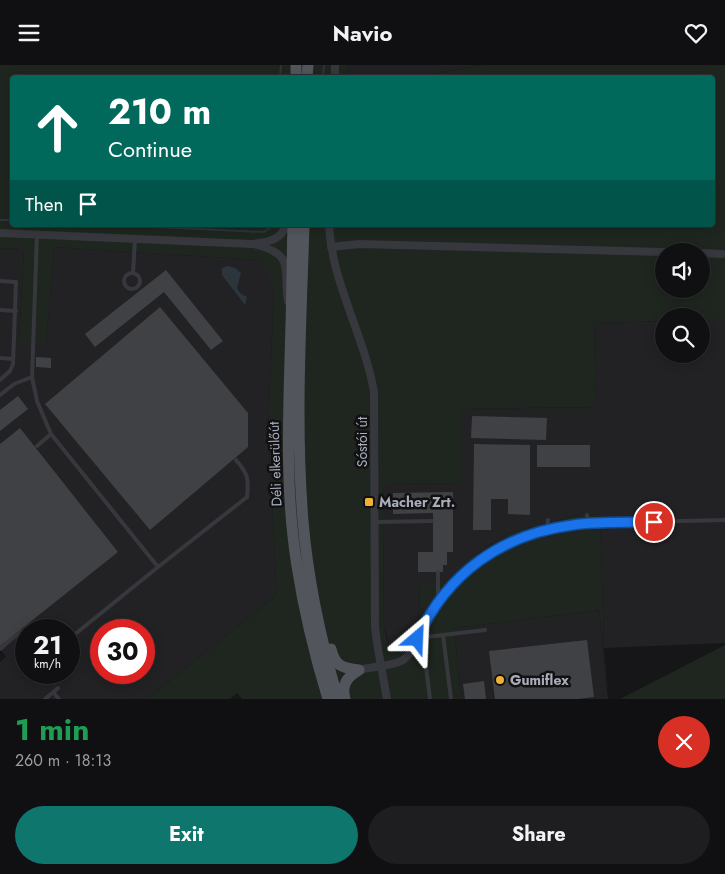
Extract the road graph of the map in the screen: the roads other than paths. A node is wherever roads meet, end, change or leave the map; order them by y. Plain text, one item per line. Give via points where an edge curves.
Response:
1 (285, 227) edge
2 (293, 227) edge
3 (304, 227) edge
4 (329, 227) edge
5 (0, 233) edge
6 (36, 234) junction
7 (134, 239) junction
8 (252, 244) junction
9 (331, 247) junction
10 (655, 252) edge
11 (710, 253) edge
12 (722, 254) dead end
13 (133, 273) junction
14 (0, 281) edge
15 (0, 311) edge
16 (16, 311) junction
17 (291, 323) junction
18 (0, 358) edge
19 (13, 359) junction
20 (32, 377) junction
21 (0, 380) edge
22 (0, 395) edge
23 (51, 434) junction
24 (37, 446) dead end
25 (236, 460) dead end
26 (587, 515) dead end
27 (548, 520) dead end
28 (725, 520) edge
29 (432, 521) dead end
30 (375, 522) junction
31 (600, 523) joint
32 (587, 524) junction
33 (547, 529) junction
34 (158, 567) junction
35 (438, 572) dead end
36 (438, 601) junction
37 (318, 620) junction
38 (80, 630) edge
39 (485, 630) dead end
40 (443, 635) junction
41 (15, 637) edge
42 (417, 639) junction
43 (0, 649) edge
44 (424, 651) dead end
45 (380, 665) junction
46 (358, 670) junction
47 (58, 688) dead end
48 (53, 692) junction
49 (45, 699) edge
50 (59, 699) edge
51 (328, 699) edge
52 (338, 699) edge
53 (345, 699) edge
54 (387, 699) edge
55 (430, 699) edge
56 (451, 699) edge

1 - 8 street via 276,239
2 - 17 main road, Déli elkerülőút
3 - 37 main road, Déli elkerülőút via 300,481 306,553
4 - 9 street, Sóstói út
5 - 6 street
6 - 7 street
6 - 20 lane
7 - 8 street
7 - 13 lane
8 - 17 street via 274,251 285,263
9 - 10 street via 359,244
9 - 30 street, Sóstói út via 338,281 367,358 374,391
11 - 12 street
13 - 13 lane via 140,277 140,283 135,289 130,289 124,278
14 - 16 lane via 16,282
15 - 16 lane
16 - 19 lane
17 - 51 main road, Déli elkerülőút via 288,394 292,526 297,566
18 - 19 lane
19 - 21 lane via 10,371
20 - 22 lane via 14,384
20 - 23 lane via 37,401
23 - 24 lane
23 - 34 lane
25 - 34 lane via 248,477 247,497
26 - 32 lane
27 - 33 lane
28 - 31 lane
29 - 30 lane
30 - 45 street, Sóstói út via 375,627
31 - 32 street
32 - 33 street
33 - 36 street via 487,554
34 - 38 lane
35 - 36 lane
36 - 42 street
37 - 46 main road via 326,632 336,662
37 - 52 main road, Déli elkerülőút
39 - 40 lane
40 - 42 lane
40 - 56 lane
41 - 43 lane
42 - 45 street via 403,660
44 - 55 lane
45 - 46 street
45 - 54 street, Sóstói út
46 - 53 main road via 345,682
47 - 48 lane
48 - 49 lane
48 - 50 lane

